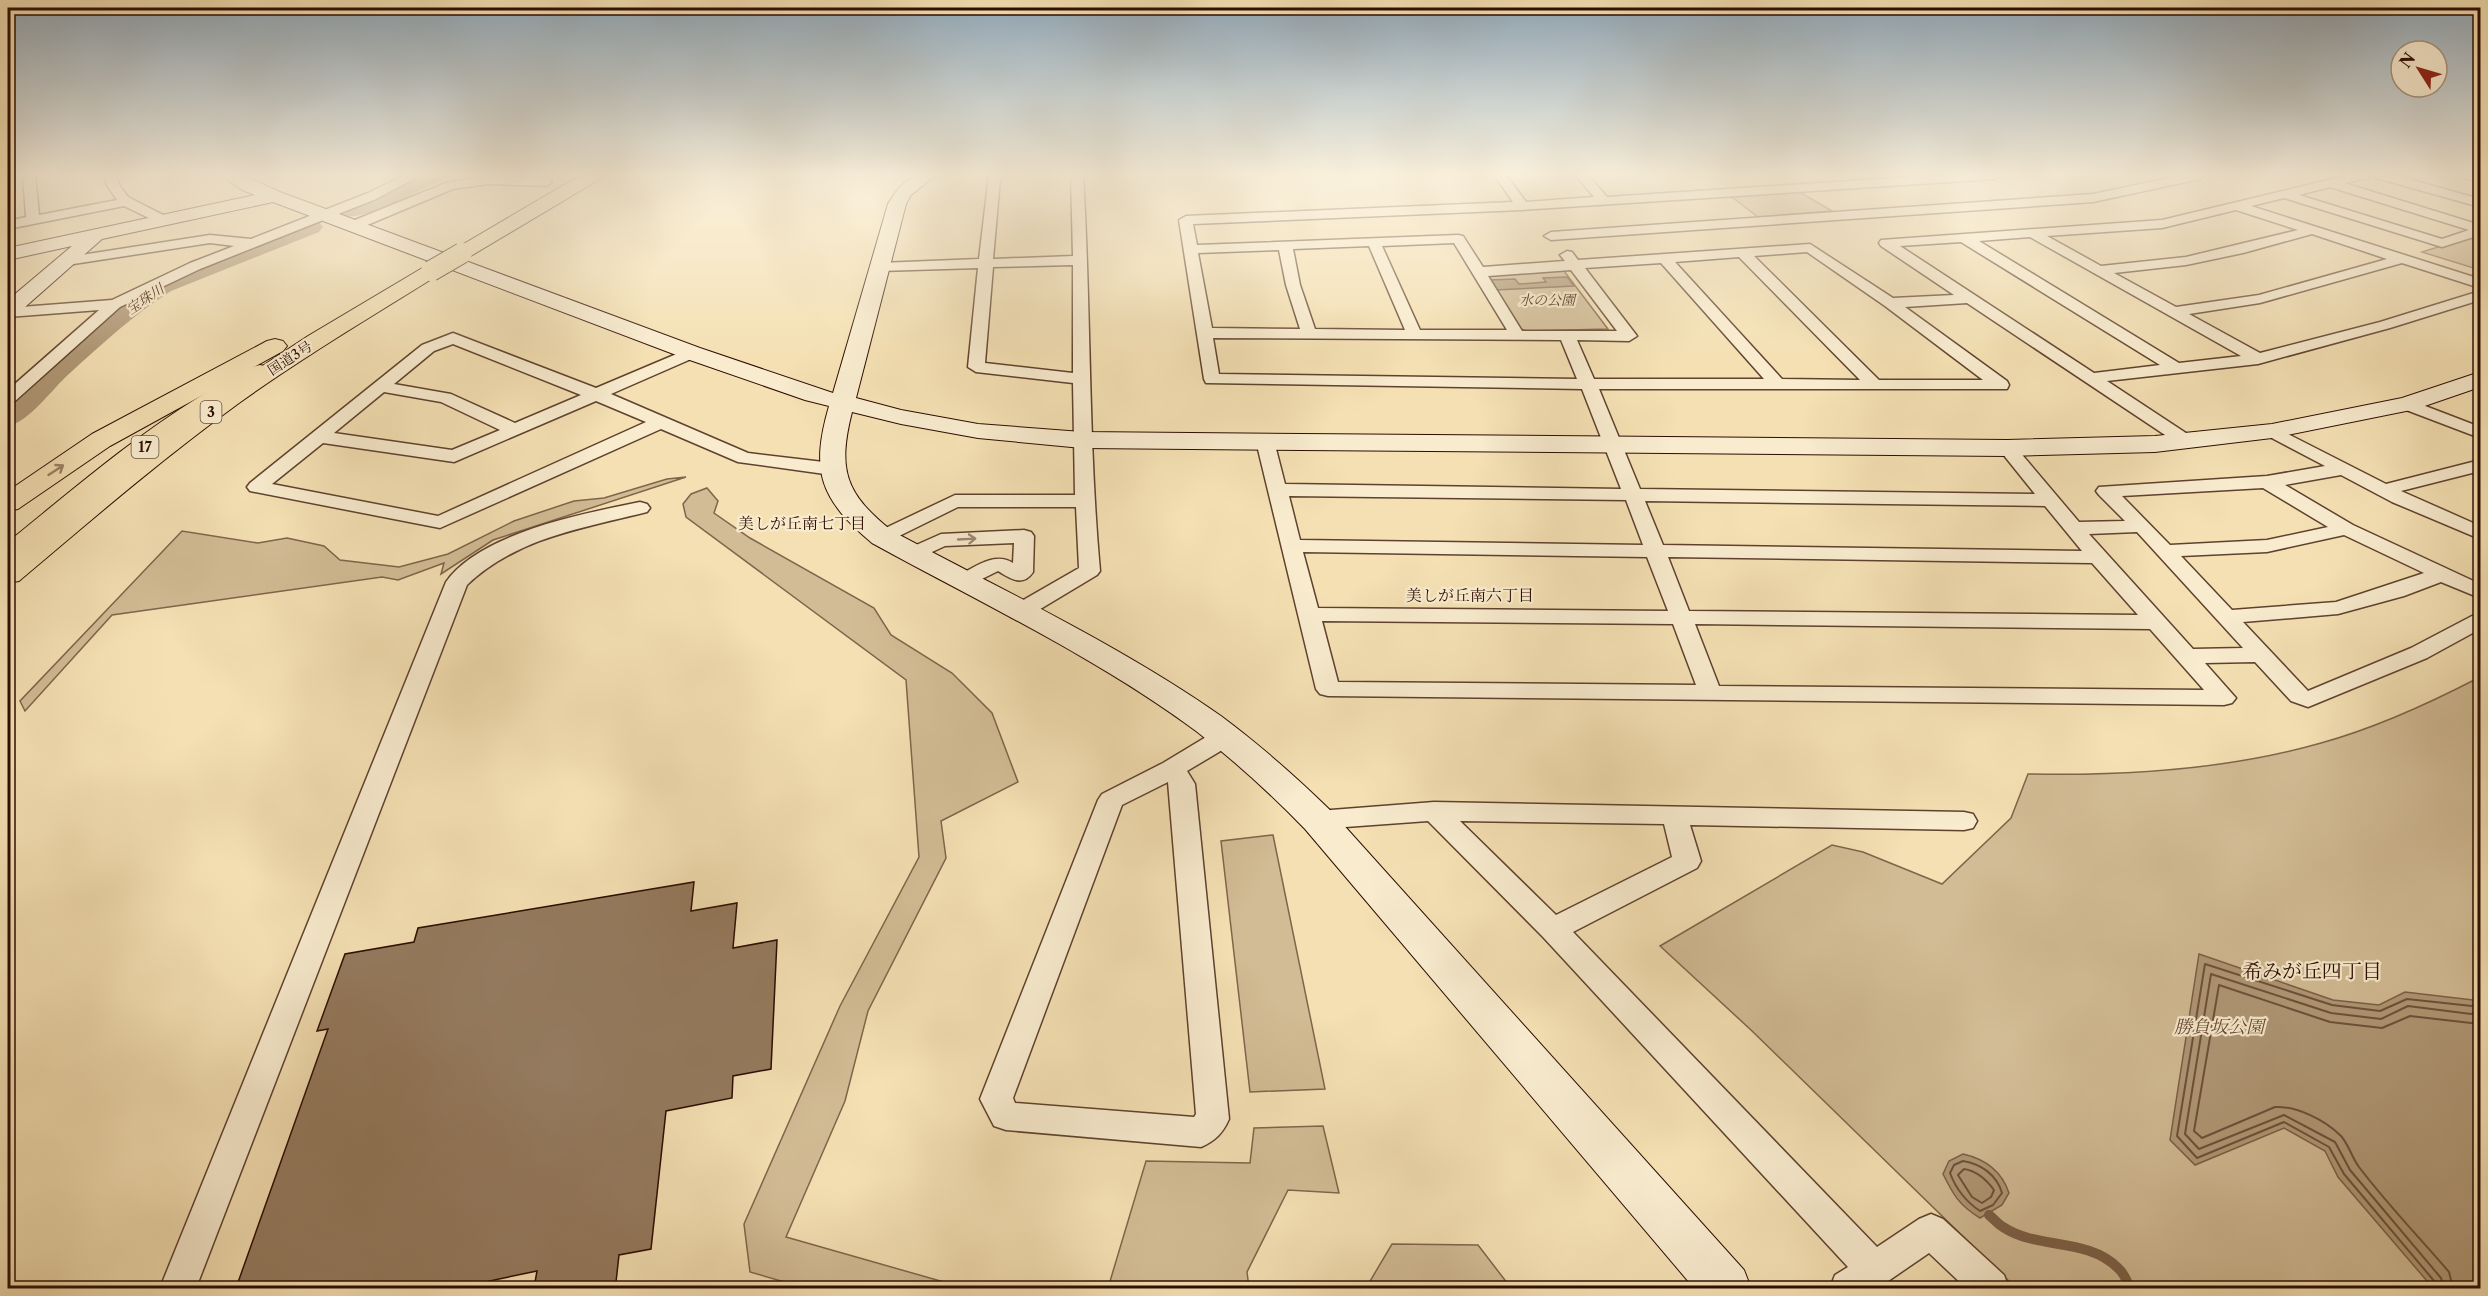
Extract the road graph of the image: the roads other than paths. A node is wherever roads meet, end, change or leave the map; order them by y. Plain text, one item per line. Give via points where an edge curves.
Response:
1 (272, 235) edge
2 (383, 235) edge
3 (467, 235) edge
4 (475, 235) edge
5 (484, 235) edge
6 (889, 235) edge
7 (989, 235) edge
8 (1081, 235) edge
9 (1189, 235) edge
10 (1559, 235) edge
11 (1990, 235) edge
12 (2038, 235) edge
13 (2292, 235) edge
14 (2329, 235) edge
15 (2417, 235) edge
16 (2465, 235) edge
17 (95, 236) joint
18 (1963, 237) junction
19 (1374, 243) junction
20 (252, 244) junction
21 (458, 246) junction
22 (1285, 246) junction
23 (1191, 249) junction
24 (8, 254) edge
25 (1744, 254) junction
26 (2402, 259) junction
27 (1082, 260) junction
28 (1666, 260) junction
29 (67, 261) junction
30 (987, 263) junction
31 (1574, 264) junction
32 (880, 267) junction
33 (425, 268) junction
34 (2100, 270) junction
35 (1478, 272) junction
36 (2481, 284) edge
37 (2481, 295) edge
38 (1971, 298) junction
39 (1890, 303) junction
40 (115, 304) junction
41 (8, 311) edge
42 (2172, 312) junction
43 (1204, 333) junction
44 (1309, 334) junction
45 (1415, 335) junction
46 (1518, 336) junction
47 (1568, 337) junction
48 (692, 353) junction
49 (293, 355) junction
50 (2258, 359) junction
51 (249, 360) junction
52 (2177, 369) junction
53 (2094, 378) junction
54 (1080, 379) junction
55 (2481, 379) edge
56 (1587, 384) junction
57 (1777, 384) junction
58 (1875, 385) junction
59 (382, 387) junction
60 (595, 394) junction
61 (8, 398) edge
62 (843, 404) junction
63 (2407, 404) junction
64 (659, 423) junction
65 (513, 429) junction
66 (2272, 431) junction
67 (2481, 433) edge
68 (321, 437) junction
69 (1082, 440) junction
70 (1265, 441) junction
71 (2186, 441) junction
72 (1613, 443) junction
73 (2007, 448) junction
74 (2481, 465) edge
75 (832, 469) junction
76 (2343, 469) junction
77 (2267, 482) junction
78 (1277, 490) junction
79 (2384, 490) junction
80 (1631, 494) junction
81 (2051, 500) junction
82 (1083, 501) junction
83 (8, 503) edge
84 (640, 508) dead end
85 (2142, 526) junction
86 (2077, 528) junction
87 (2346, 529) junction
88 (2481, 533) edge
89 (882, 537) junction
90 (8, 542) edge
91 (1292, 546) junction
92 (1654, 551) junction
93 (2163, 551) junction
94 (912, 554) junction
95 (8, 556) edge
96 (2098, 557) junction
97 (8, 574) edge
98 (2442, 574) junction
99 (963, 582) junction
100 (2481, 592) edge
101 (1019, 612) junction
102 (1311, 614) junction
103 (1679, 617) junction
104 (2228, 617) junction
105 (2481, 621) edge
106 (2156, 622) junction
107 (2261, 655) junction
108 (2187, 656) junction
109 (1711, 694) junction
110 (1225, 737) junction
111 (1172, 769) junction
112 (1434, 811) junction
113 (1674, 815) junction
114 (1318, 820) junction
115 (1964, 821) dead end
116 (1553, 929) junction
117 (1862, 1279) edge
118 (178, 1288) edge
119 (1726, 1288) edge
120 (1991, 1288) edge

1 - 20 street
2 - 48 street
3 - 21 main road
4 - 21 main road, 国道3号 / 3
5 - 21 main road, 国道3号 / 3
6 - 32 street
7 - 30 street
8 - 27 street
9 - 23 street
10 - 31 street via 1551,236
11 - 18 street
12 - 34 street
13 - 34 street via 2186,261
14 - 26 street
15 - 16 street via 2442,243
17 - 24 street
17 - 29 street
18 - 38 street via 1886,243
18 - 52 street
19 - 22 street
19 - 35 street via 1458,239
19 - 45 street
20 - 29 street via 210,239
20 - 40 street via 148,286
21 - 33 main road, 国道3号 / 3, bridge
22 - 23 street
22 - 44 street
23 - 43 street
25 - 28 street
25 - 39 street via 1810,248
25 - 58 street
26 - 36 street
26 - 42 street via 2260,298
27 - 30 street
27 - 54 street
28 - 31 street
28 - 57 street
29 - 41 street
30 - 32 street
30 - 54 street via 976,367
31 - 35 street
31 - 47 street via 1629,336
32 - 62 street
33 - 49 main road, 国道3号 / 3
33 - 51 main road, 国道3号 / 3
34 - 42 street
35 - 46 street
37 - 50 street
38 - 39 street
38 - 53 street
39 - 58 street via 2001,385
40 - 41 street
40 - 61 street
42 - 50 street
43 - 44 street
43 - 56 street via 1212,379
44 - 45 street
45 - 46 street
46 - 47 street
47 - 56 street
48 - 60 street
48 - 62 street
49 - 95 main road, 17 via 198,409
49 - 97 main road, 国道3号 / 3 via 204,417
50 - 52 street
83 -> 51 main road, 国道3号 / 3 via 101,440
51 - 90 main road, 17 via 142,424
52 - 53 street
53 - 71 street
54 - 69 street
55 - 63 street
56 - 57 street
56 - 72 street
57 - 58 street
59 - 60 street via 428,348 453,338
59 - 65 street via 445,398
59 - 68 street
60 - 64 street
60 - 65 street
62 - 69 street via 978,431
62 - 75 street via 835,429
63 - 66 street
63 - 67 street
64 - 68 street via 440,522 257,487
64 - 75 street via 739,462
65 - 68 street via 454,456
66 - 71 street
66 - 76 street
69 - 70 street
69 - 82 street
70 - 72 street
70 - 78 street
71 - 73 street
72 - 73 street
72 - 80 street
73 - 81 street
74 - 79 street
75 - 89 street via 842,497
76 - 77 street
76 - 79 street
77 - 85 street via 2106,491
77 - 87 street
78 - 80 street
78 - 91 street
79 - 88 street
80 - 81 street
80 - 92 street
81 - 86 street
82 - 89 street via 955,501
82 - 101 street via 1090,571
84 - 118 street via 606,514 514,543 480,561 457,582
85 - 86 street
85 - 93 street
86 - 96 street
87 - 93 street via 2267,546
87 - 98 street
89 - 94 street
91 - 92 street
91 - 102 street
92 - 96 street
92 - 103 street
93 - 104 street
94 - 99 street
94 -> 99 street via 941,540 1024,536 1023,572 1019,575 999,563
96 - 106 street
98 - 100 street
98 - 104 street via 2338,608
99 - 101 street
101 - 110 street via 1115,665
102 - 103 street
102 - 109 street via 1328,689
103 - 106 street
103 - 109 street
104 - 107 street
105 - 107 street via 2419,653 2308,700 2299,696
106 - 108 street
107 - 108 street
108 - 109 street via 2224,698
110 - 111 street
110 - 114 street via 1275,777
111 - 111 street via 1112,800 996,1099 1006,1116 1201,1132 1213,1119 1182,784
112 - 113 street
112 - 114 street
112 - 116 street
113 - 115 street
113 - 116 street via 1687,861
114 - 119 street
116 - 117 street
117 - 120 street via 1931,1231

